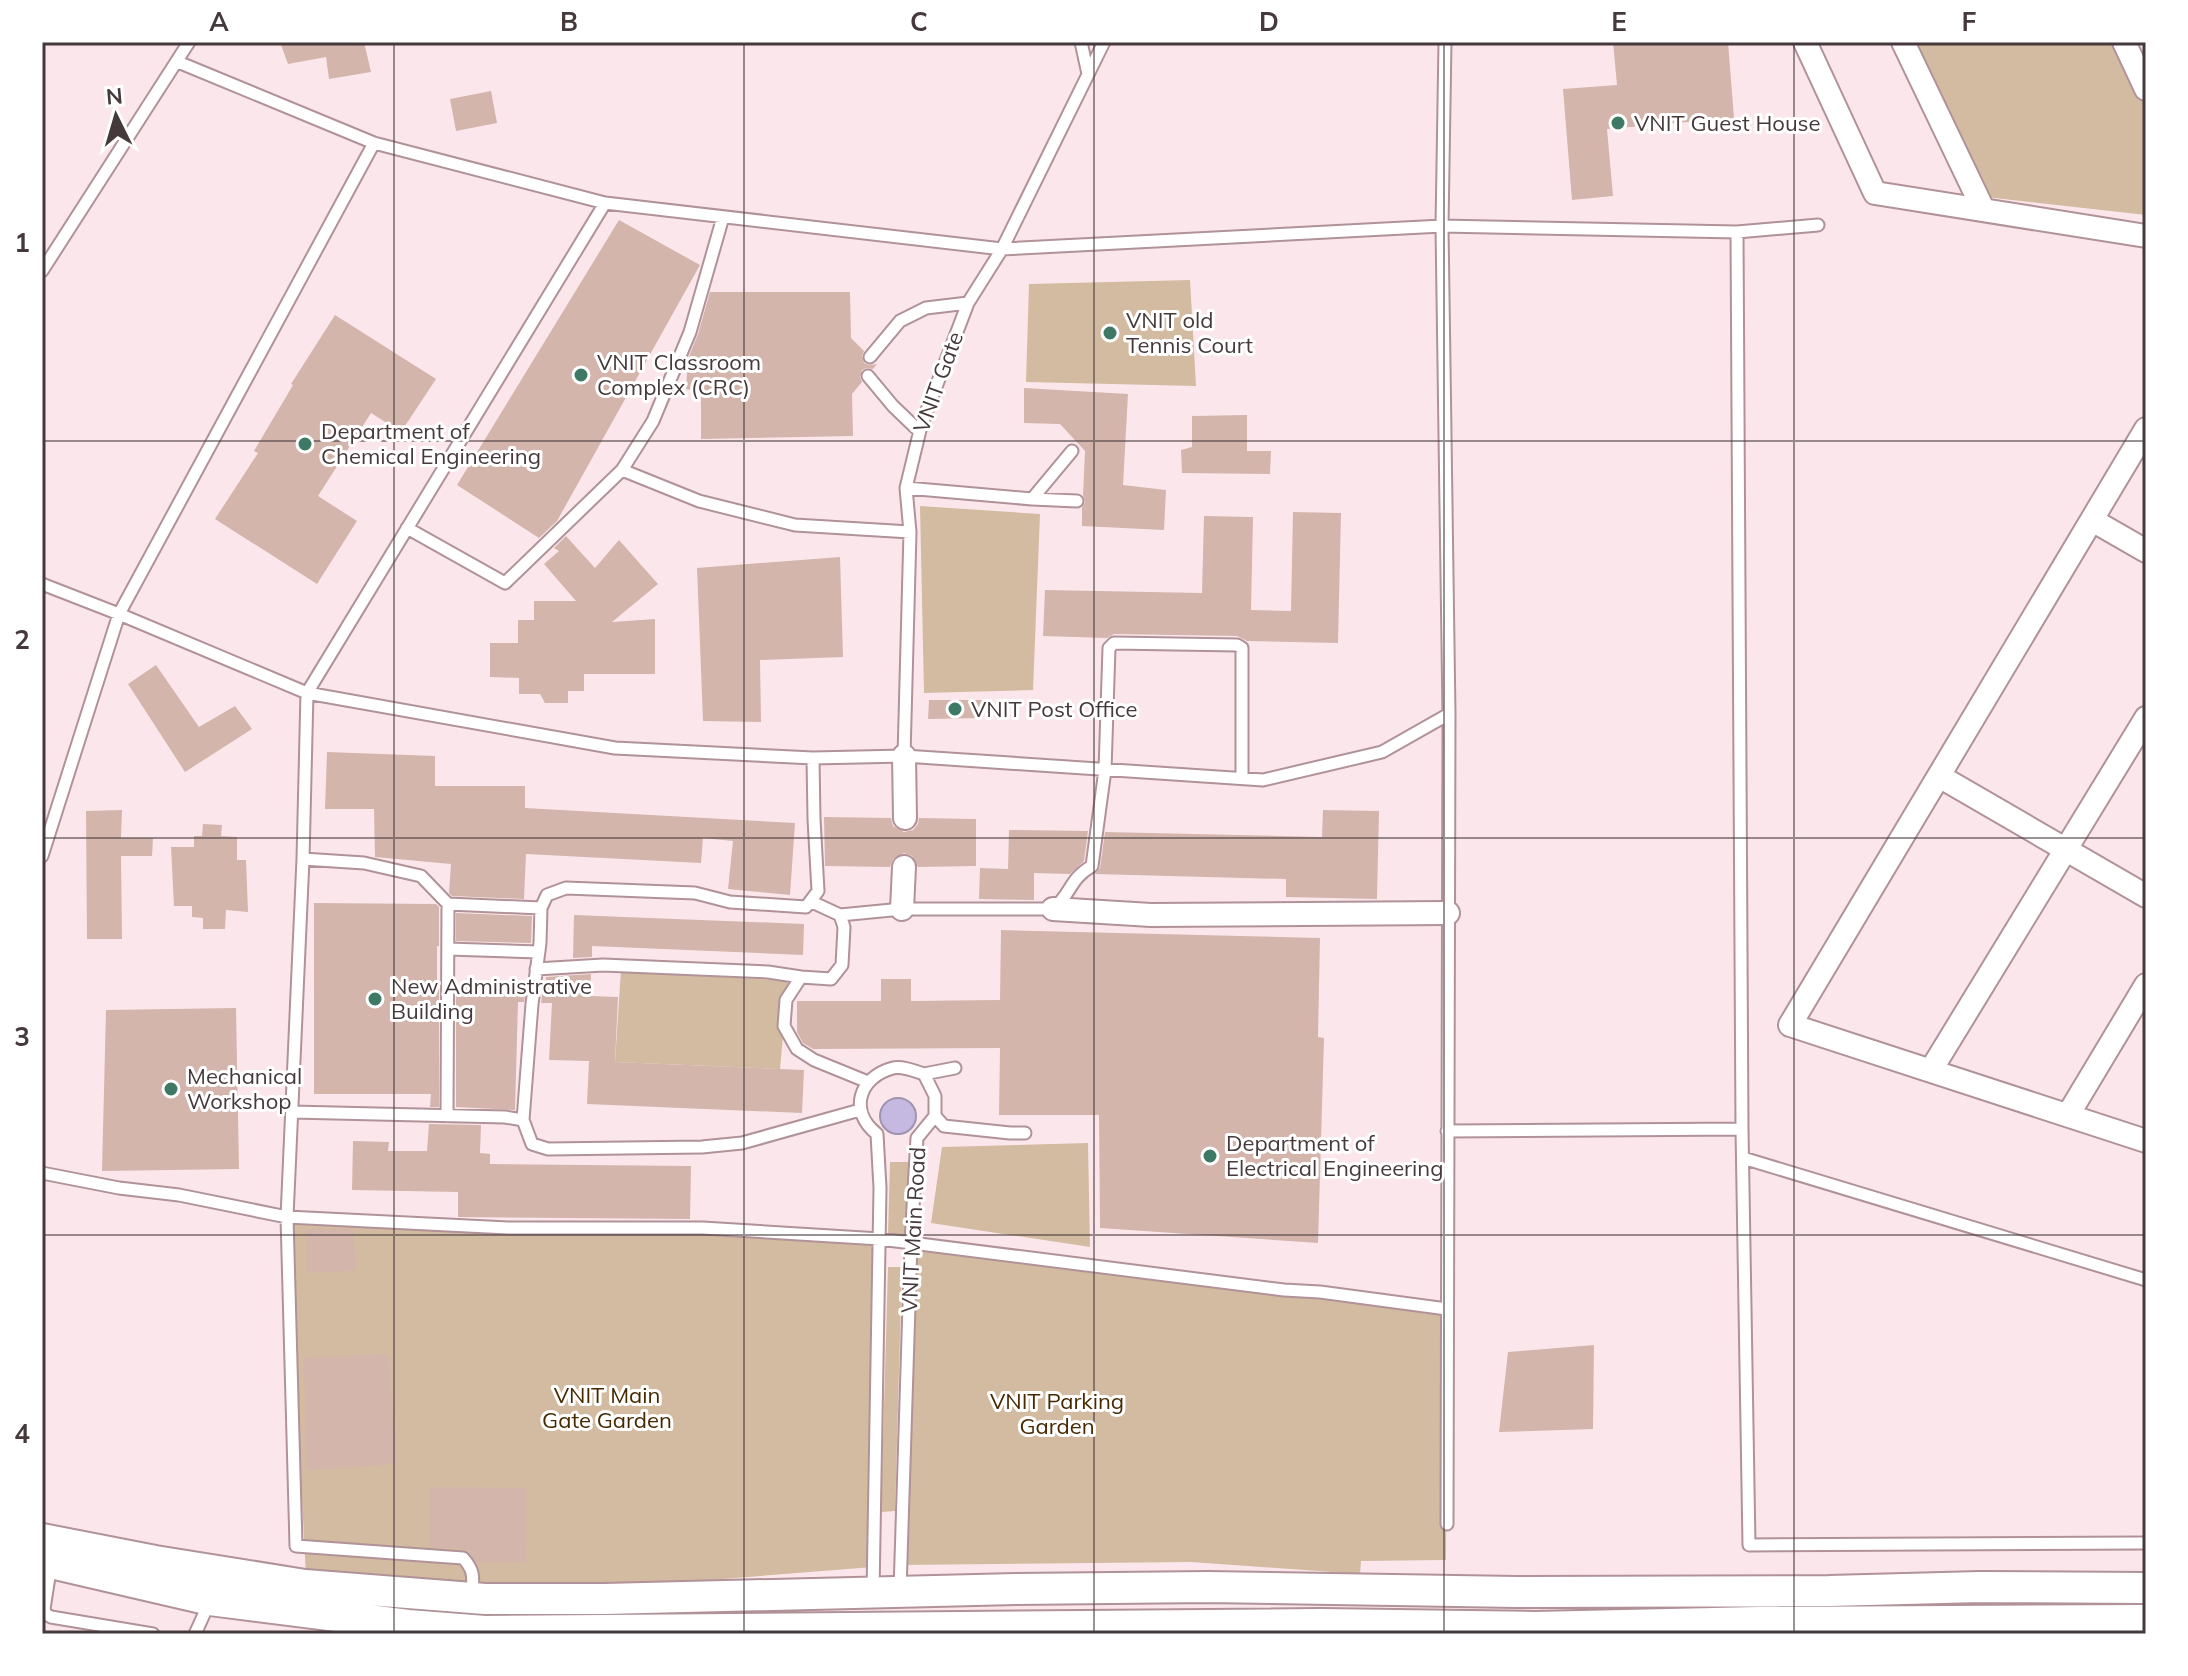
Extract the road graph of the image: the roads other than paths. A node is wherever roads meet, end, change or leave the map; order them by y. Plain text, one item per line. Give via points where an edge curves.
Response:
1 (189, 42) edge
2 (1081, 42) edge
3 (1104, 42) edge
4 (1445, 42) edge
5 (1805, 42) edge
6 (1903, 42) edge
7 (2124, 42) edge
8 (178, 62) junction
9 (1088, 74) junction
10 (2146, 89) edge
11 (374, 143) junction
12 (605, 203) junction
13 (1983, 209) junction
14 (723, 217) junction
15 (1818, 225) dead end
16 (1442, 226) junction
17 (1737, 232) junction
18 (2146, 236) edge
19 (1002, 249) junction
20 (42, 271) edge
21 (968, 303) junction
22 (870, 357) dead end
23 (868, 376) dead end
24 (2146, 429) edge
25 (919, 431) junction
26 (1072, 451) dead end
27 (622, 470) junction
28 (906, 488) junction
29 (1032, 499) junction
30 (1077, 501) dead end
31 (2092, 520) junction
32 (407, 528) junction
33 (910, 532) junction
34 (2146, 551) edge
35 (42, 584) edge
36 (119, 614) junction
37 (307, 693) junction
38 (1449, 714) junction
39 (2146, 718) edge
40 (904, 756) junction
41 (813, 758) junction
42 (1105, 770) junction
43 (1939, 776) junction
44 (1242, 778) junction
45 (905, 818) dead end
46 (2067, 849) junction
47 (42, 856) edge
48 (303, 859) junction
49 (904, 867) dead end
50 (2146, 896) edge
51 (812, 902) junction
52 (448, 904) junction
53 (541, 908) junction
54 (902, 909) junction
55 (1053, 909) junction
56 (1448, 913) junction
57 (840, 915) junction
58 (448, 949) junction
59 (538, 952) junction
60 (536, 969) junction
61 (801, 977) junction
62 (2146, 985) edge
63 (955, 1068) dead end
64 (1931, 1070) junction
65 (924, 1074) junction
66 (868, 1082) junction
67 (860, 1110) junction
68 (292, 1112) junction
69 (2068, 1115) junction
70 (447, 1116) junction
71 (935, 1116) junction
72 (523, 1120) junction
73 (1742, 1129) junction
74 (1447, 1131) junction
75 (1025, 1133) dead end
76 (2146, 1141) edge
77 (1743, 1158) junction
78 (42, 1173) edge
79 (287, 1217) junction
80 (880, 1239) junction
81 (911, 1242) junction
82 (2146, 1280) edge
83 (1447, 1309) junction
84 (1447, 1524) dead end
85 (2144, 1543) dead end
86 (45, 1554) edge
87 (2146, 1588) edge
88 (1759, 1590) junction
89 (886, 1593) junction
90 (743, 1596) junction
91 (472, 1598) junction
92 (210, 1600) junction
93 (44, 1614) edge
94 (2146, 1620) edge
95 (297, 1622) edge
96 (381, 1628) edge
97 (1759, 1628) edge
98 (2034, 1628) edge
99 (1263, 1629) edge
100 (1654, 1629) edge
101 (956, 1630) edge
102 (740, 1631) edge
103 (153, 1634) edge
104 (195, 1634) edge

1 - 8 lane
2 - 9 lane
3 - 9 lane, VNIT Gate
4 - 16 lane
5 - 13 street via 1875,193
6 - 13 street
7 - 10 street
8 - 11 lane
8 - 20 lane
9 - 19 lane, VNIT Gate
11 - 12 lane
11 - 36 lane
12 - 14 lane
12 - 32 lane
13 - 18 street
14 - 19 lane
14 - 27 lane via 690,332 653,421
15 - 17 lane
16 - 17 lane
16 - 19 lane
16 - 38 lane
17 - 73 lane
19 - 21 lane, VNIT Gate
21 - 22 lane via 926,308 900,321
21 - 25 lane, VNIT Gate
23 - 25 lane
24 - 31 street
25 - 28 lane, VNIT Gate
26 - 29 lane
27 - 32 lane via 505,583
27 - 33 lane via 699,501 795,525
28 - 29 lane
28 - 33 lane, VNIT Gate
29 - 30 lane
31 - 34 street
31 - 43 street
32 - 37 lane
33 - 40 lane, VNIT Gate
35 - 36 lane
36 - 37 lane
36 - 47 lane
37 - 41 lane via 615,748
37 - 48 lane
38 - 44 lane via 1382,752 1263,780
38 - 56 lane
39 - 46 street
40 - 41 lane
40 - 42 lane
40 - 45 street
41 - 51 lane via 818,891
42 - 44 lane
42 - 44 lane via 1109,648 1114,643 1237,645 1242,648
42 - 55 lane via 1092,866 1080,873
43 - 46 street
43 - 64 street via 1790,1025
46 - 50 street
46 - 64 street
48 - 52 lane via 364,863 421,876
48 - 68 lane
49 - 54 street
51 - 53 lane via 806,907 730,902 695,893 566,888 547,895
51 - 57 lane
52 - 53 lane
52 - 58 lane
53 - 59 lane
54 - 55 lane
54 - 57 lane
55 - 56 street via 1151,915
56 - 74 lane
57 - 61 lane via 842,965 831,979
58 - 59 lane
58 - 70 lane
59 - 60 lane
60 - 61 lane via 603,965
60 - 72 lane
61 - 66 lane via 786,1000 784,1026 797,1049
62 - 69 street
63 - 65 lane
64 - 69 street
65 - 66 lane via 896,1067
65 - 71 lane, VNIT Main Road via 935,1096
66 - 67 lane
67 - 72 lane via 742,1143 702,1147 548,1149 532,1144
67 - 80 lane, VNIT Main Road via 877,1134
68 - 70 lane
68 - 79 lane
69 - 76 street
70 - 72 lane
71 - 75 lane via 944,1126
71 - 81 lane, VNIT Main Road via 917,1138
73 - 74 lane
73 - 77 lane
74 - 83 lane
77 - 82 lane
77 - 85 lane via 1749,1545
78 - 79 lane
79 - 80 lane via 508,1228 703,1228
79 - 91 lane via 296,1546 463,1558 473,1573
80 - 81 lane
80 - 89 lane, VNIT Main Road
81 - 83 lane
81 - 89 lane, VNIT Main Road
83 - 84 lane
86 - 91 main road via 155,1561 305,1585
86 - 92 main road
86 - 93 lane
87 - 88 main road
88 - 89 main road via 1208,1587
88 - 97 street
89 - 90 main road
90 - 91 main road
90 - 102 street
92 - 95 main road
92 - 104 lane
93 - 103 lane
94 - 98 main road
95 - 96 main road
96 - 102 main road
97 - 98 main road
97 - 100 main road
99 - 100 main road
99 - 101 main road
101 - 102 main road

